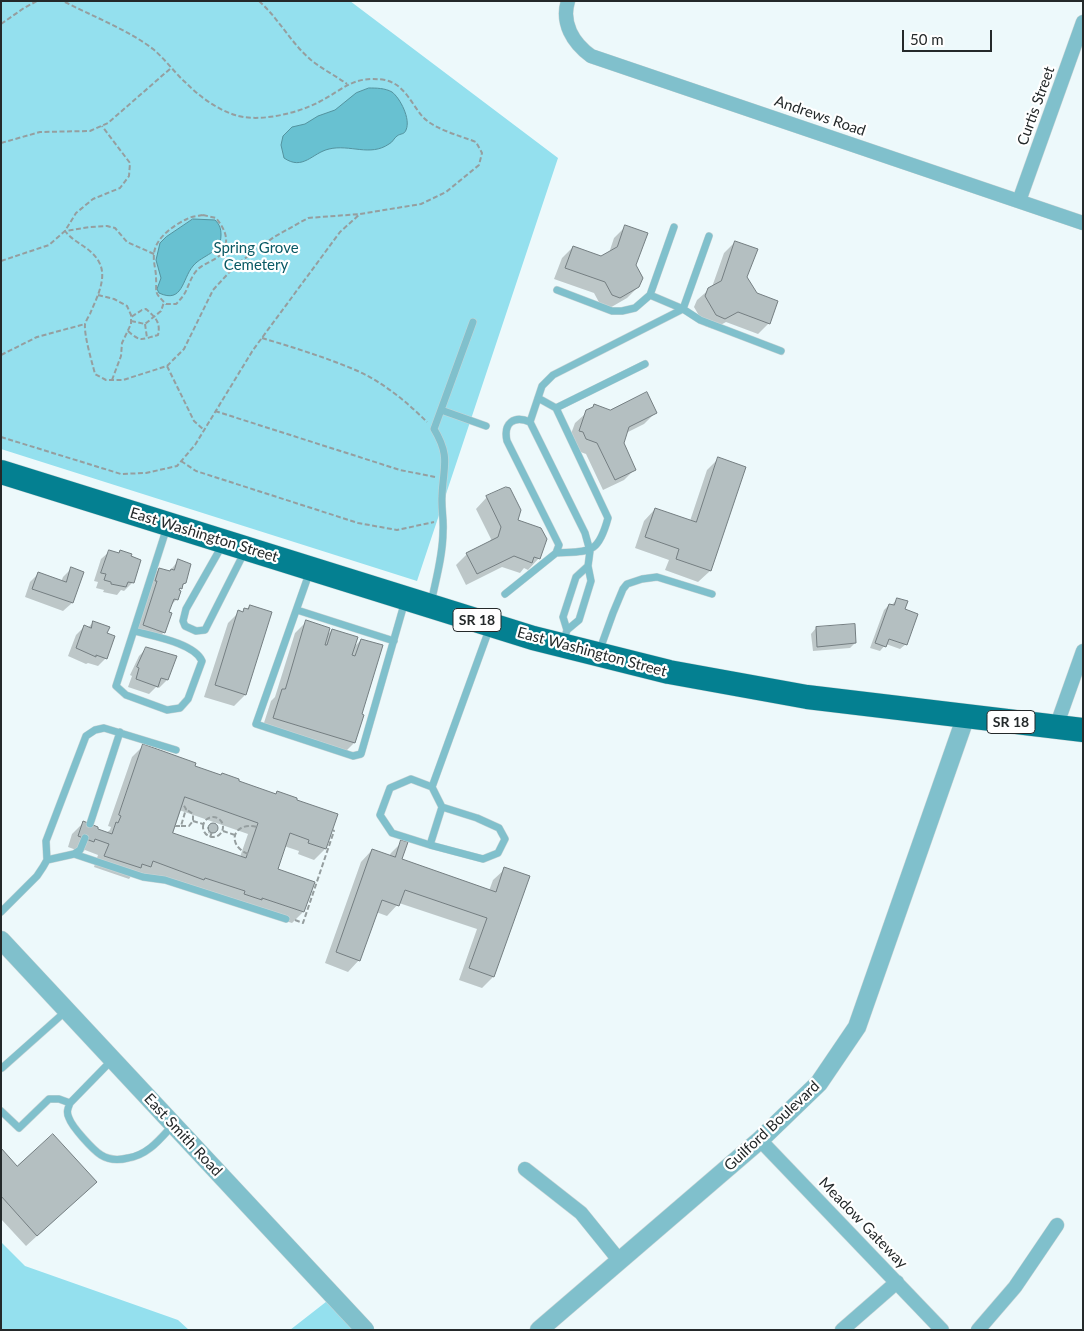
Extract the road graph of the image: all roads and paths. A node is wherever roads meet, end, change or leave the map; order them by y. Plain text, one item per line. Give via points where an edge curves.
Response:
1 (37, 1) edge
2 (63, 1) edge
3 (259, 1) edge
4 (568, 1) edge
5 (1083, 22) edge
6 (1, 24) edge
7 (171, 68) junction
8 (347, 84) junction
9 (102, 126) junction
10 (1, 143) edge
11 (1019, 201) junction
12 (360, 214) junction
13 (1083, 223) edge
14 (674, 227) dead end
15 (65, 231) junction
16 (709, 236) dead end
17 (154, 254) junction
18 (1, 261) edge
19 (557, 290) dead end
20 (98, 295) junction
21 (650, 295) junction
22 (164, 302) junction
23 (683, 308) junction
24 (131, 317) junction
25 (155, 317) junction
26 (131, 322) junction
27 (473, 322) dead end
28 (85, 324) junction
29 (145, 324) junction
30 (128, 331) junction
31 (147, 338) junction
32 (262, 338) junction
33 (781, 351) dead end
34 (1, 355) edge
35 (645, 364) dead end
36 (167, 366) junction
37 (112, 380) junction
38 (538, 398) junction
39 (556, 408) junction
40 (441, 410) junction
41 (215, 411) junction
42 (530, 422) junction
43 (486, 426) dead end
44 (434, 429) junction
45 (204, 430) junction
46 (1, 437) edge
47 (181, 461) junction
48 (1, 472) edge
49 (444, 479) junction
50 (443, 519) junction
51 (168, 524) junction
52 (224, 541) junction
53 (246, 548) junction
54 (590, 551) junction
55 (556, 553) junction
56 (588, 566) junction
57 (311, 569) junction
58 (505, 594) dead end
59 (712, 594) dead end
60 (406, 598) junction
61 (430, 606) junction
62 (297, 610) junction
63 (491, 624) junction
64 (134, 631) junction
65 (565, 638) junction
66 (394, 641) junction
67 (1083, 651) edge
68 (598, 654) junction
69 (966, 716) junction
70 (1056, 727) junction
71 (1083, 730) edge
72 (120, 732) junction
73 (176, 750) dead end
74 (432, 788) junction
75 (182, 804) dead end
76 (442, 807) junction
77 (186, 809) junction
78 (217, 818) junction
79 (193, 821) junction
80 (215, 823) dead end
81 (90, 824) dead end
82 (203, 824) junction
83 (175, 826) dead end
84 (181, 826) junction
85 (257, 827) dead end
86 (333, 830) dead end
87 (223, 831) junction
88 (212, 832) dead end
89 (235, 835) junction
90 (210, 837) junction
91 (85, 838) dead end
92 (430, 845) junction
93 (74, 854) junction
94 (248, 854) dead end
95 (47, 860) junction
96 (1, 912) edge
97 (286, 919) joint
98 (1, 940) edge
99 (66, 1011) junction
100 (112, 1060) junction
101 (2, 1068) edge
102 (70, 1103) junction
103 (1, 1111) edge
104 (173, 1125) junction
105 (760, 1140) junction
106 (525, 1169) dead end
107 (1057, 1225) dead end
108 (619, 1260) junction
109 (897, 1282) junction
110 (365, 1330) edge
111 (538, 1330) edge
112 (842, 1330) edge
113 (942, 1330) edge
114 (978, 1330) edge

1 - 6 path
2 - 7 path via 137,39 154,50
3 - 8 path via 311,60
4 - 11 street, Andrews Road via 566,18 573,39 591,56
5 - 11 street, Curtis Street
7 - 8 path via 206,101 235,115 258,118 286,114 318,102
7 - 9 path
8 - 12 path via 367,79 387,80 402,88 424,118 476,142 482,153 479,165 446,192 421,204
9 - 10 path via 90,131 40,132
9 - 15 path via 130,163 130,176 120,188 92,199 76,213
11 - 13 street, Andrews Road
12 - 32 path via 340,232
12 - 36 path via 308,218 274,236 236,264 213,290 184,349
14 - 21 lane
15 - 17 path via 115,228 127,242
15 - 18 path via 48,245
15 - 20 path via 100,263 102,276
16 - 23 lane
17 - 22 path via 155,288
17 - 22 path via 157,243 166,233 188,218 202,215 216,218 225,229 226,243 219,255 194,274 185,294 176,304
19 - 21 lane via 612,311 635,308
20 - 24 path via 126,306
20 - 28 path
21 - 23 lane
22 - 25 path
23 - 33 lane via 700,320
23 - 38 lane via 553,375 542,386
24 - 25 path via 146,309
24 - 26 path
25 - 29 path
25 - 31 path via 160,329 158,335
26 - 29 path
26 - 30 path
27 - 40 lane
28 - 34 path via 37,337
28 - 37 path via 95,374
29 - 31 path
30 - 31 path via 137,339
30 - 37 path
32 - 41 path
32 - 44 path via 361,373 399,397
35 - 39 lane
36 - 37 path via 123,380
36 - 45 path via 194,421
38 - 39 lane
38 - 42 lane
39 - 54 lane via 608,518 604,534
40 - 43 lane
40 - 44 lane
41 - 45 path
41 - 49 path via 400,470
42 - 54 lane via 585,533
42 - 55 lane via 513,420 505,432 559,544
44 - 49 lane via 446,454
45 - 47 path
46 - 47 path via 121,474 146,473 177,466
47 - 50 path via 196,471 358,523 397,530
48 - 51 highway, East Washington Street / SR 18
49 - 50 lane
50 - 61 lane via 441,558
51 - 52 highway, East Washington Street / SR 18
51 - 64 lane
52 - 53 highway, East Washington Street / SR 18
52 - 53 lane via 186,609 185,626 196,631 205,630
53 - 57 highway, East Washington Street / SR 18
54 - 55 lane
54 - 56 lane
55 - 58 lane
56 - 65 lane via 591,582 578,620
56 - 65 lane via 576,577 563,617
57 - 60 highway, East Washington Street / SR 18
57 - 62 lane
59 - 68 lane via 657,577 627,584
60 - 61 highway, East Washington Street / SR 18
60 - 66 lane
61 - 63 highway, East Washington Street / SR 18
62 - 66 lane
62 - 66 lane via 256,724 353,756 361,754
63 - 65 highway, East Washington Street / SR 18
63 - 74 lane
64 - 64 lane via 116,686 126,695 167,710 180,708 188,698 202,661 199,654 180,644
65 - 68 highway, East Washington Street / SR 18
67 - 70 street
68 - 69 highway, East Washington Street / SR 18 via 738,686
69 - 70 highway, East Washington Street / SR 18
69 - 105 street, Guilford Boulevard via 857,1027 819,1084
70 - 71 highway, East Washington Street / SR 18
72 - 73 lane
72 - 81 lane
72 - 95 lane via 104,728 86,736 46,841
74 - 76 lane
74 - 92 lane via 411,779 390,788 380,815 392,833
75 - 77 path
76 - 92 lane
76 - 92 lane via 499,828 504,839 498,853 483,859
77 - 79 path via 193,814
77 - 84 path
78 - 80 path
78 - 82 path via 207,819
78 - 87 path via 223,825
79 - 82 path
79 - 84 path via 189,826
82 - 90 path
83 - 84 path
85 - 89 path via 244,826
86 - 97 path via 303,923
87 - 89 path
87 - 90 path
88 - 90 path
89 - 94 path via 239,849
91 - 93 lane via 80,850
93 - 95 lane
93 - 97 lane
95 - 96 lane via 37,876
98 - 99 street, East Smith Road
99 - 100 street, East Smith Road
99 - 101 lane
100 - 102 lane
100 - 104 street, East Smith Road
102 - 103 lane via 59,1098 49,1099 19,1128
102 - 104 lane via 67,1109 69,1118 76,1128 102,1156 113,1159 127,1159 147,1152
104 - 110 street, East Smith Road
105 - 108 street, Guilford Boulevard
105 - 109 street, Meadow Gateway
106 - 108 street via 581,1213
107 - 114 street via 1015,1287
108 - 111 street, Guilford Boulevard
109 - 112 street
109 - 113 street, Meadow Gateway

